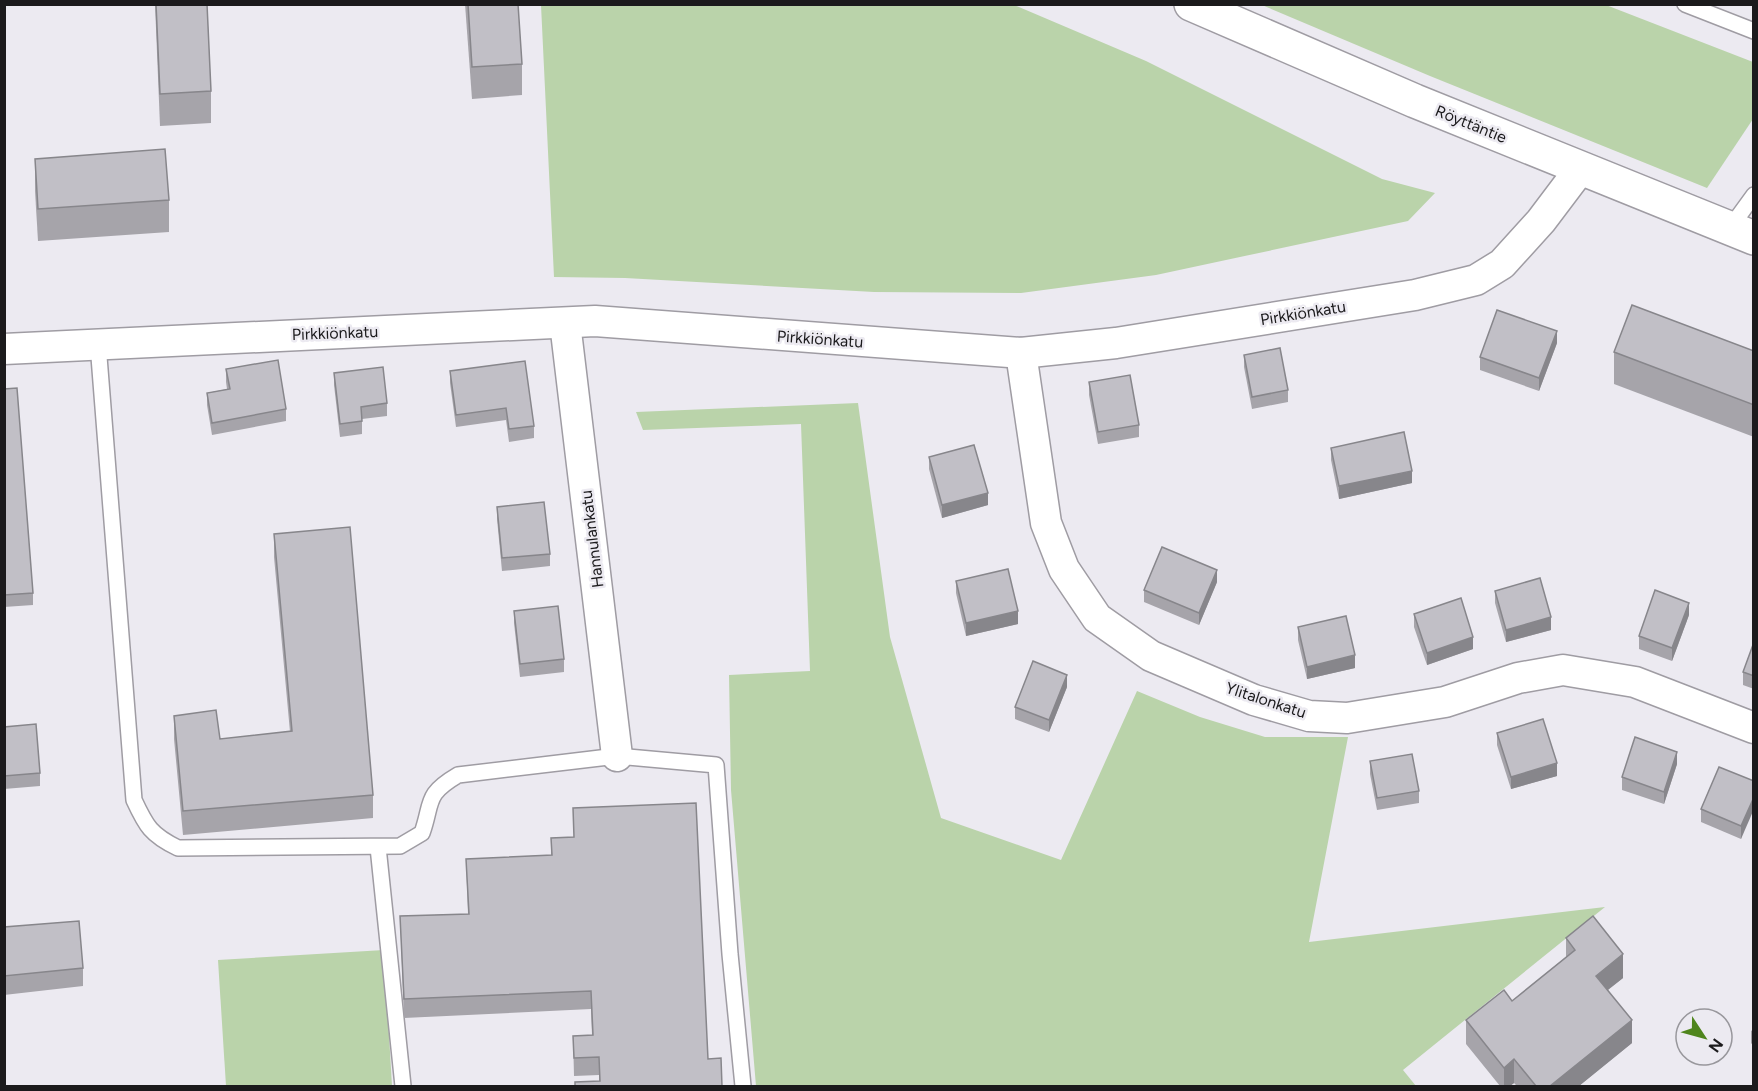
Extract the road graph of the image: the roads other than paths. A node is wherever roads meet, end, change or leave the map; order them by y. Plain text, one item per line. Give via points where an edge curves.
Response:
1 (1191, 4) edge
2 (1685, 4) edge
3 (1754, 31) edge
4 (1581, 168) junction
5 (1754, 195) edge
6 (1742, 233) edge
7 (565, 323) junction
8 (98, 344) junction
9 (4, 349) edge
10 (1021, 353) junction
11 (1754, 728) edge
12 (617, 756) junction
13 (378, 847) junction
14 (403, 1086) edge
15 (743, 1086) edge

1 - 4 street, Röyttäntie
2 - 3 lane
4 - 6 street, Röyttäntie
4 - 10 street, Pirkkiönkatu via 1502,264 1476,280 1416,295 1128,342
5 - 6 lane
7 - 8 street, Pirkkiönkatu
7 - 10 street, Pirkkiönkatu via 596,321
7 - 12 street, Hannulankatu
8 - 9 street, Pirkkiönkatu
8 - 13 lane via 134,800 146,825 158,838 178,848
10 - 11 street, Ylitalonkatu via 1046,523 1064,569 1097,618 1150,656 1254,700 1309,716 1347,718 1445,702 1518,678 1563,670 1635,682
12 - 13 lane via 458,775 430,796 422,833 400,846
12 - 15 lane via 716,765
13 - 14 lane

